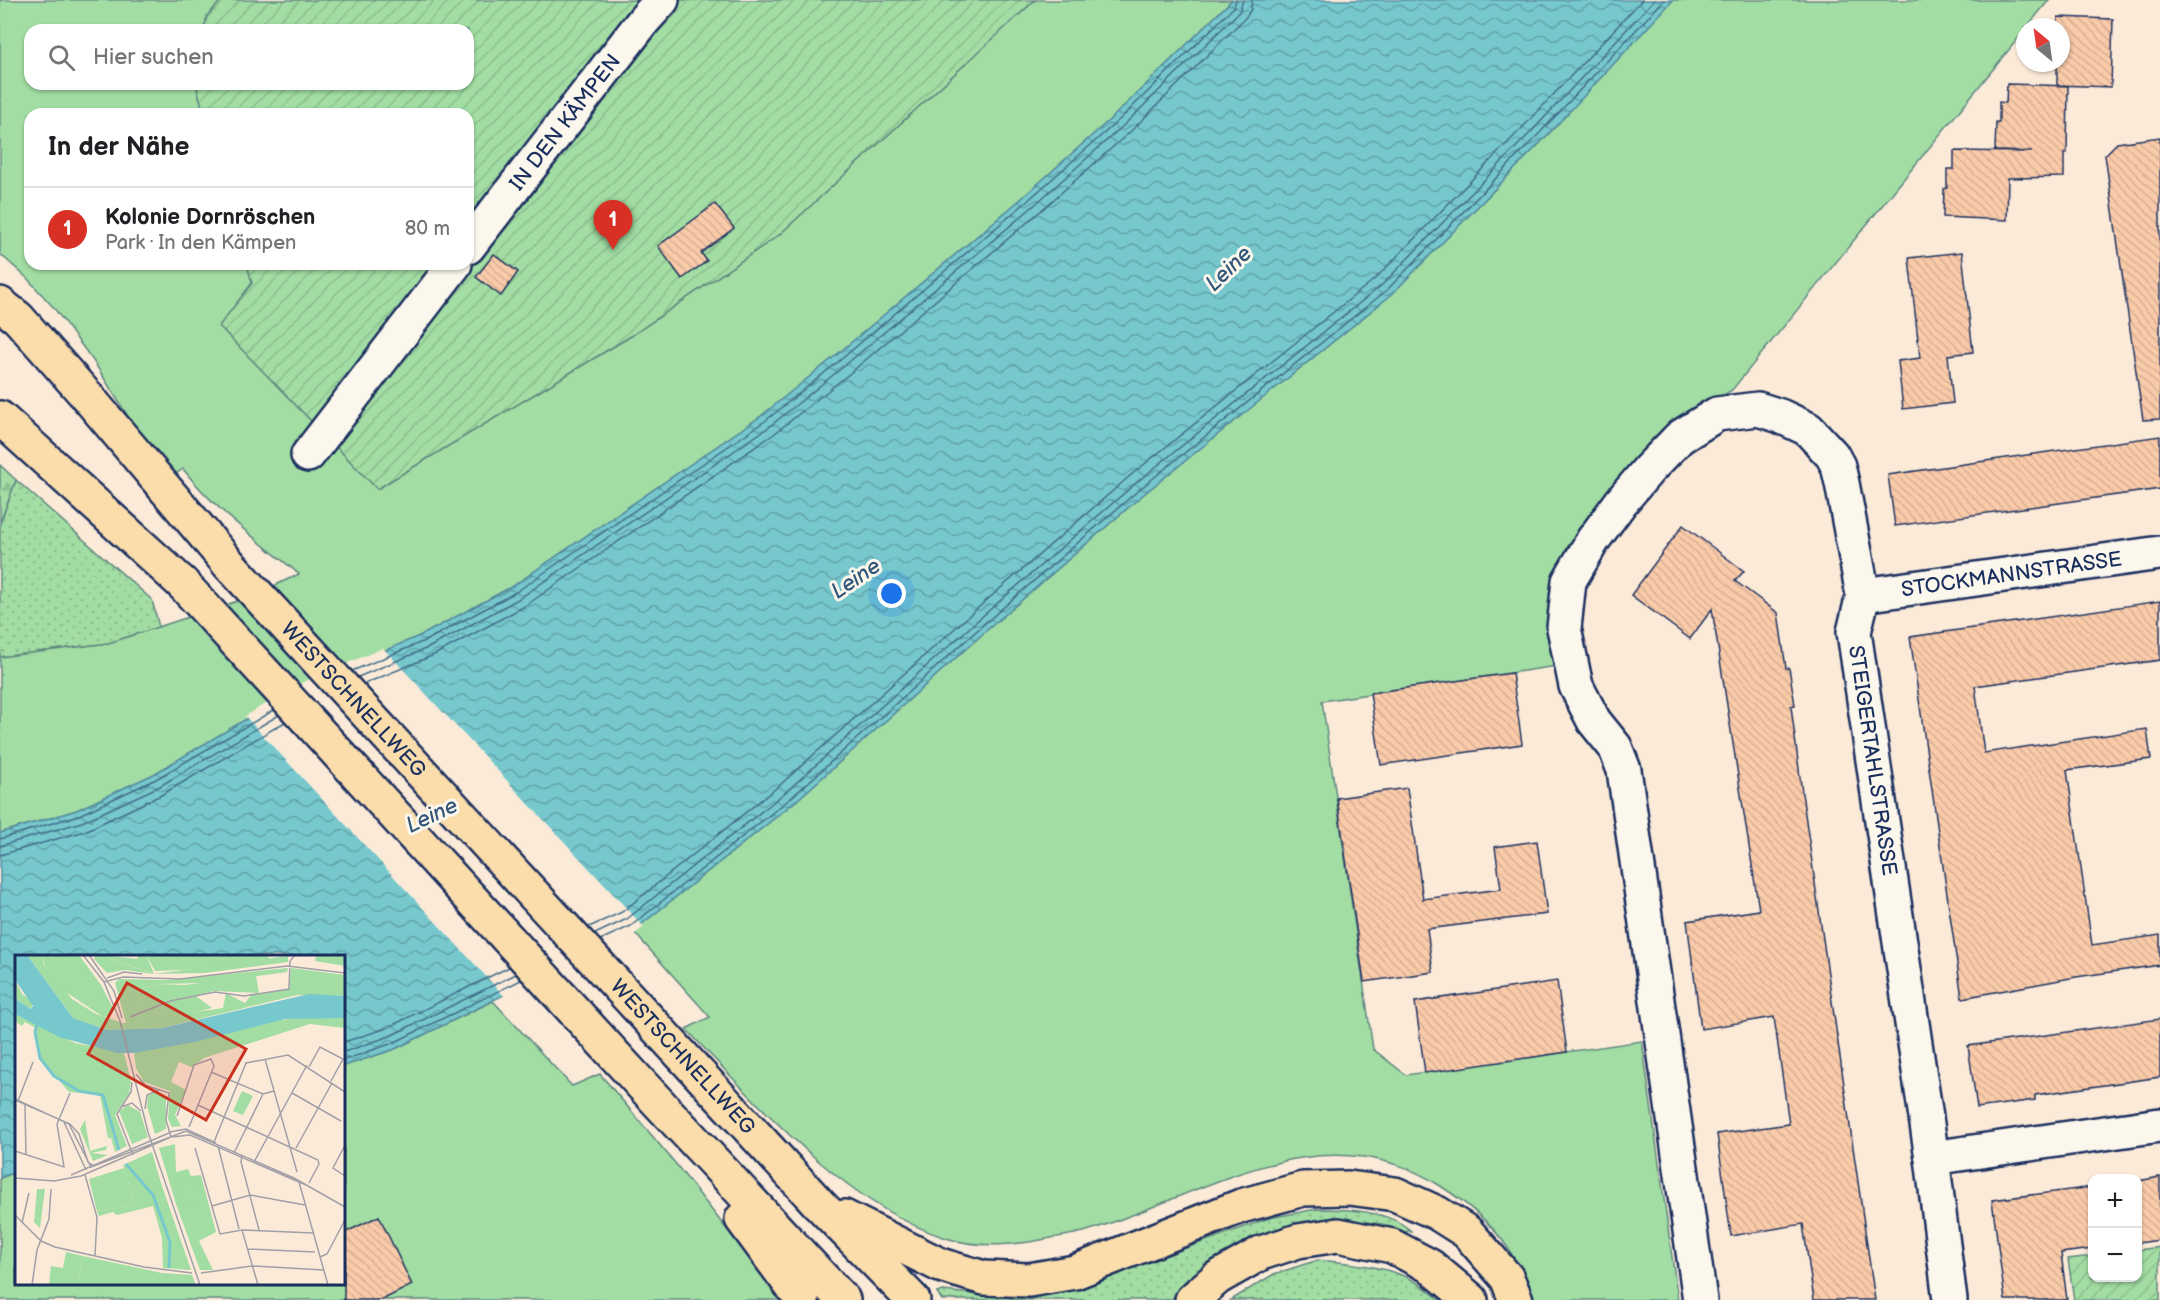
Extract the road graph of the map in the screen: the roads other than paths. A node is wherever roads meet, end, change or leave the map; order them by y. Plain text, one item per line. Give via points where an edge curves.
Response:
1 (662, 0) edge
2 (474, 239) edge
3 (450, 270) edge
4 (0, 304) edge
5 (0, 418) edge
6 (308, 455) dead end
7 (2160, 554) edge
8 (1863, 594) junction
9 (634, 1076) junction
10 (2160, 1125) edge
11 (1932, 1158) junction
12 (819, 1203) junction
13 (802, 1300) edge
14 (843, 1300) edge
15 (913, 1300) edge
16 (1192, 1300) edge
17 (1471, 1300) edge
18 (1516, 1300) edge
19 (1700, 1300) edge
20 (1950, 1300) edge

1 - 2 street, IN DEN KÄMPEN
3 - 6 street
4 - 12 main road, WESTSCHNELLWEG via 18,318 230,564
5 - 9 main road via 182,583
7 - 8 street, STOCKMANNSTRASSE
8 - 11 street, STEIGERTAHLSTRASSE via 1854,633
8 - 19 street, STEIGERTAHLSTRASSE via 1842,483 1832,455 1808,429 1758,409 1717,414 1680,437 1621,502 1569,580 1564,628 1576,686 1594,721 1615,747 1624,770
9 - 13 main road
9 - 14 main road
10 - 11 street
11 - 20 street, STEIGERTAHLSTRASSE
12 - 15 main road, WESTSCHNELLWEG
12 - 18 main road via 940,1265 984,1278 1029,1280 1075,1272 1241,1206 1303,1189 1350,1188 1395,1194 1467,1232 1507,1278
16 - 17 main road via 1217,1278 1261,1253 1298,1241 1338,1236 1392,1246 1430,1266

